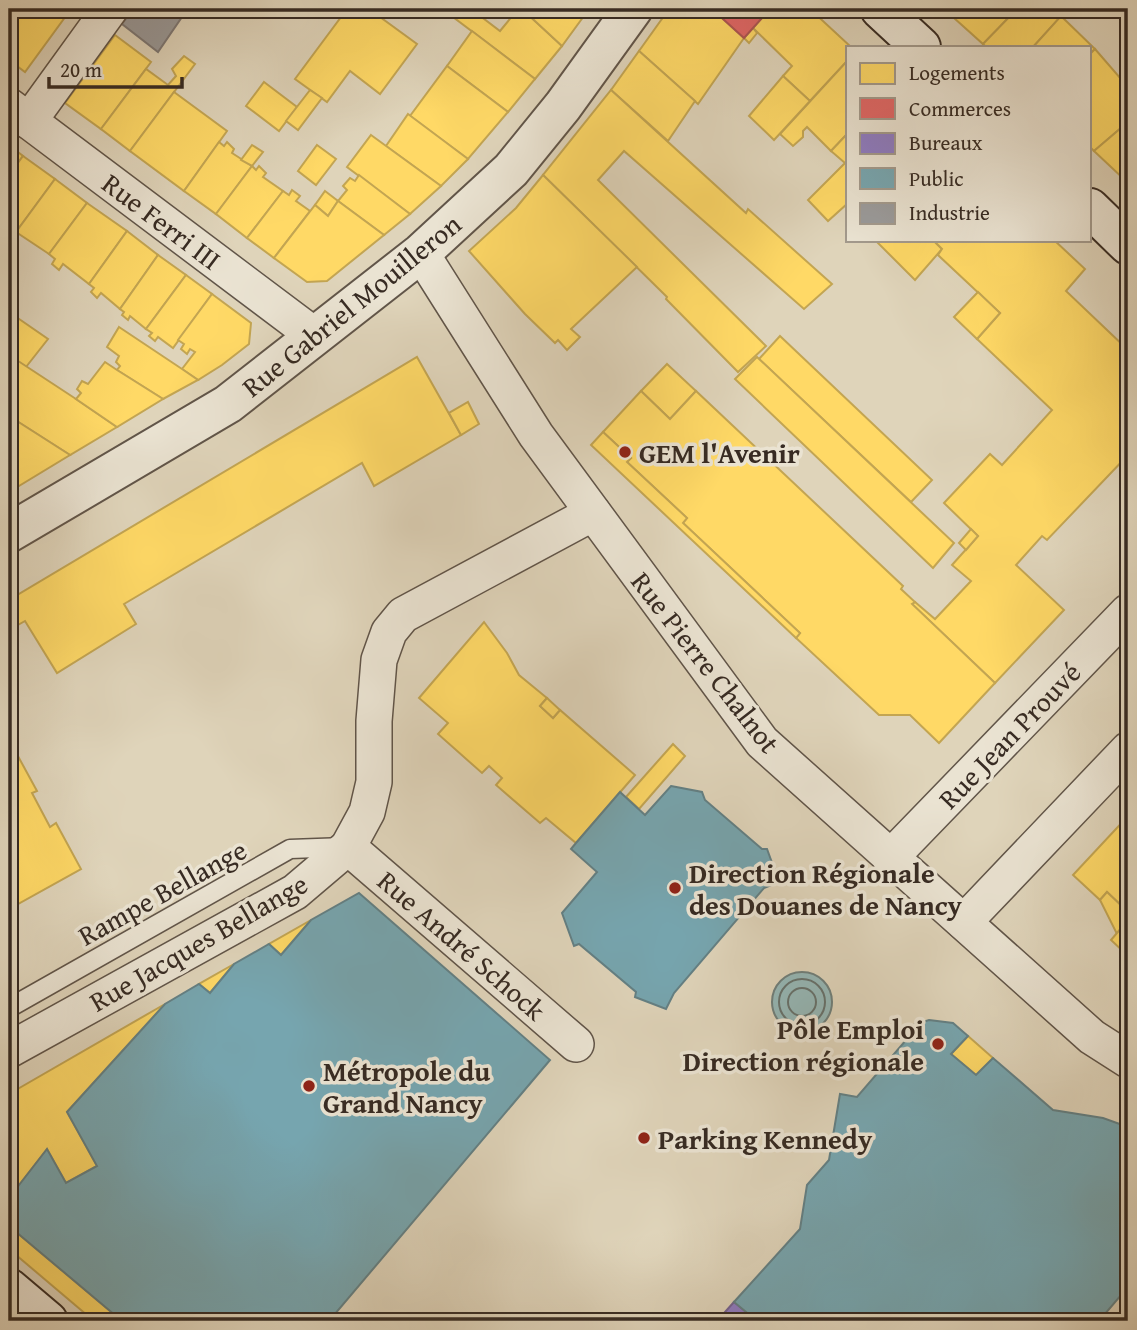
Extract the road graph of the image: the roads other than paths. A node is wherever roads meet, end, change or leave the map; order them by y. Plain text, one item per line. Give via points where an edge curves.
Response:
1 (110, 9) edge
2 (633, 9) edge
3 (880, 9) edge
4 (921, 46) edge
5 (19, 113) edge
6 (1092, 210) edge
7 (1128, 245) edge
8 (421, 253) junction
9 (314, 337) junction
10 (593, 513) junction
11 (9, 533) edge
12 (1128, 612) edge
13 (1128, 750) edge
14 (348, 847) junction
15 (890, 858) junction
16 (964, 922) junction
17 (9, 1008) edge
18 (576, 1044) dead end
19 (9, 1050) edge
20 (1128, 1060) edge
21 (9, 1288) edge
22 (48, 1321) edge

1 - 5 street
2 - 8 street, Rue Gabriel Mouilleron via 511,170
3 - 4 street
5 - 9 street, Rue Ferri III
6 - 7 street
8 - 9 street, Rue Gabriel Mouilleron
8 - 10 street, Rue Pierre Chalnot via 536,435
9 - 11 street, Rue Gabriel Mouilleron via 228,404
10 - 14 street, Rue Jacques Bellange via 403,615 389,632 379,660 374,782 367,813
10 - 15 street, Rue Pierre Chalnot via 762,742
12 - 15 street, Rue Jean Prouvé
13 - 16 street
14 - 17 lane, Rampe Bellange via 290,849
14 - 18 street, Rue André Schock
14 - 19 street, Rue Jacques Bellange via 295,892
15 - 16 street, Rue Pierre Chalnot
16 - 20 street, Rue Pierre Chalnot via 1092,1037
21 - 22 street

